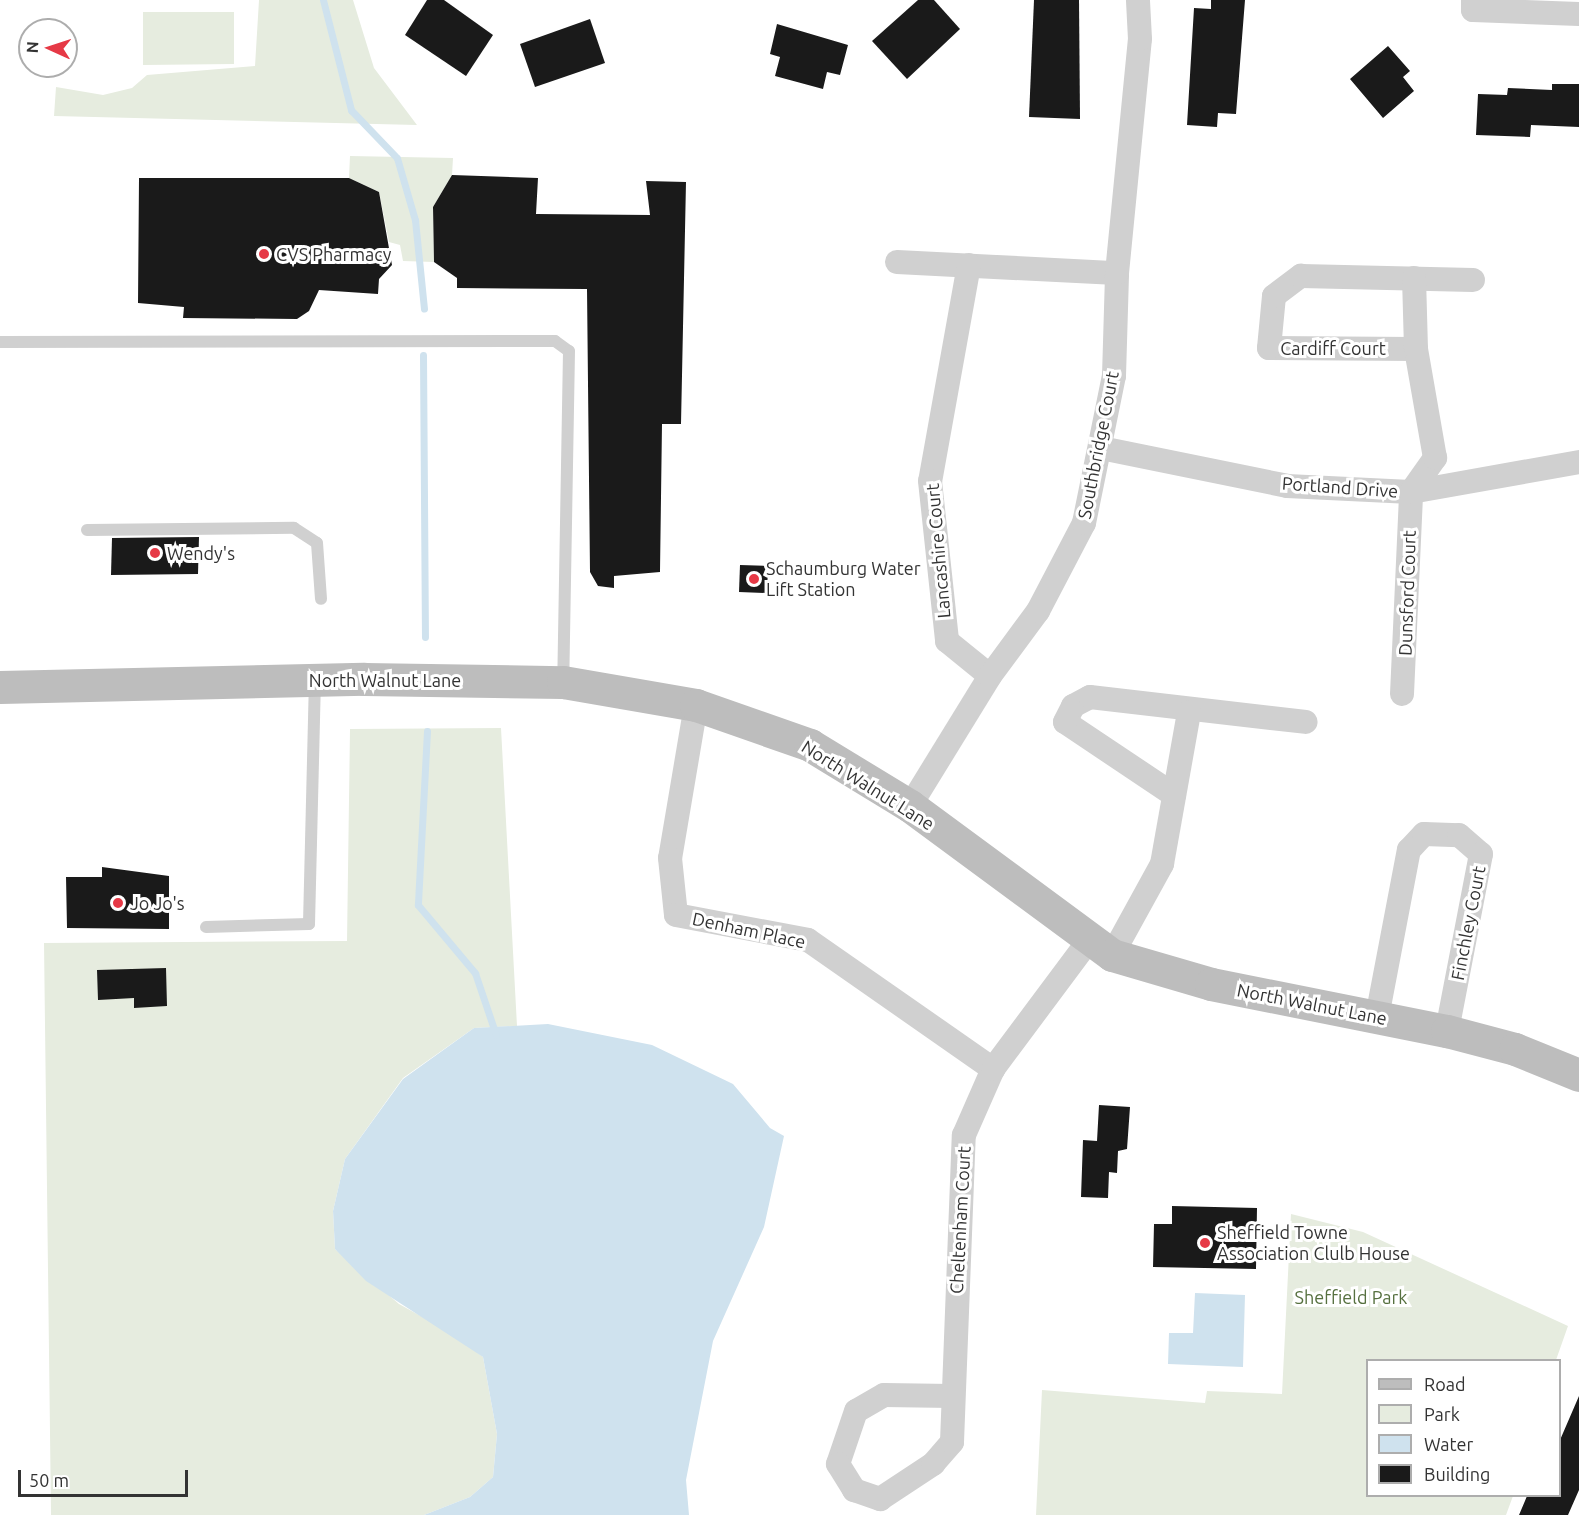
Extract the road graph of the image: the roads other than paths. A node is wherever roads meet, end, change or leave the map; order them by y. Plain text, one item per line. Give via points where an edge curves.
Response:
1 (1138, 0) edge
2 (1473, 5) edge
3 (1579, 14) edge
4 (897, 262) dead end
5 (969, 265) junction
6 (1117, 273) junction
7 (1414, 278) junction
8 (1473, 280) dead end
9 (0, 342) edge
10 (1416, 349) junction
11 (1101, 448) junction
12 (1579, 462) edge
13 (1411, 492) junction
14 (87, 530) dead end
15 (321, 599) dead end
16 (990, 676) junction
17 (315, 680) junction
18 (563, 682) junction
19 (0, 687) edge
20 (1402, 694) dead end
21 (696, 705) junction
22 (1189, 712) junction
23 (1306, 722) dead end
24 (1174, 795) junction
25 (910, 806) junction
26 (207, 927) dead end
27 (1101, 947) junction
28 (1377, 1017) junction
29 (1447, 1031) junction
30 (993, 1070) junction
31 (1579, 1075) edge
32 (952, 1396) junction

1 - 6 street, Southbridge Court via 1140,39
2 - 3 street
4 - 5 street
5 - 6 street
5 - 16 street, Lancashire Court via 930,481 946,641
6 - 11 street, Southbridge Court via 1114,376
7 - 8 street, Cardiff Court
7 - 10 street
7 - 10 street, Cardiff Court via 1301,276 1287,282 1274,296 1269,348
9 - 18 lane via 555,341 569,351
10 - 13 street via 1434,458
11 - 13 street, Portland Drive via 1287,486
11 - 16 street, Southbridge Court via 1084,523 1038,611
12 - 13 street, Portland Drive
13 - 20 street, Dunsford Court
14 - 15 lane via 294,528 317,543
16 - 25 street, Southbridge Court
17 - 18 street, North Walnut Lane
17 - 19 street, North Walnut Lane
17 - 26 lane via 309,924
18 - 21 street, North Walnut Lane
21 - 25 street, North Walnut Lane via 810,745
21 - 30 street, Denham Place via 670,858 676,915 808,940
22 - 23 street
22 - 24 street, Cheltenham Court
22 - 24 street via 1090,697 1073,706 1065,722
24 - 27 street, Cheltenham Court via 1162,864
25 - 27 street, North Walnut Lane
27 - 28 street, North Walnut Lane via 1211,984
27 - 30 street, Cheltenham Court
28 - 29 street, North Walnut Lane
28 - 29 street, Finchley Court via 1409,850 1424,834 1459,835 1482,854
29 - 31 street, North Walnut Lane via 1515,1049
30 - 32 street, Cheltenham Court via 964,1135
32 - 32 street, Cheltenham Court via 951,1442 933,1464 880,1499 854,1490 838,1464 856,1411 884,1395

